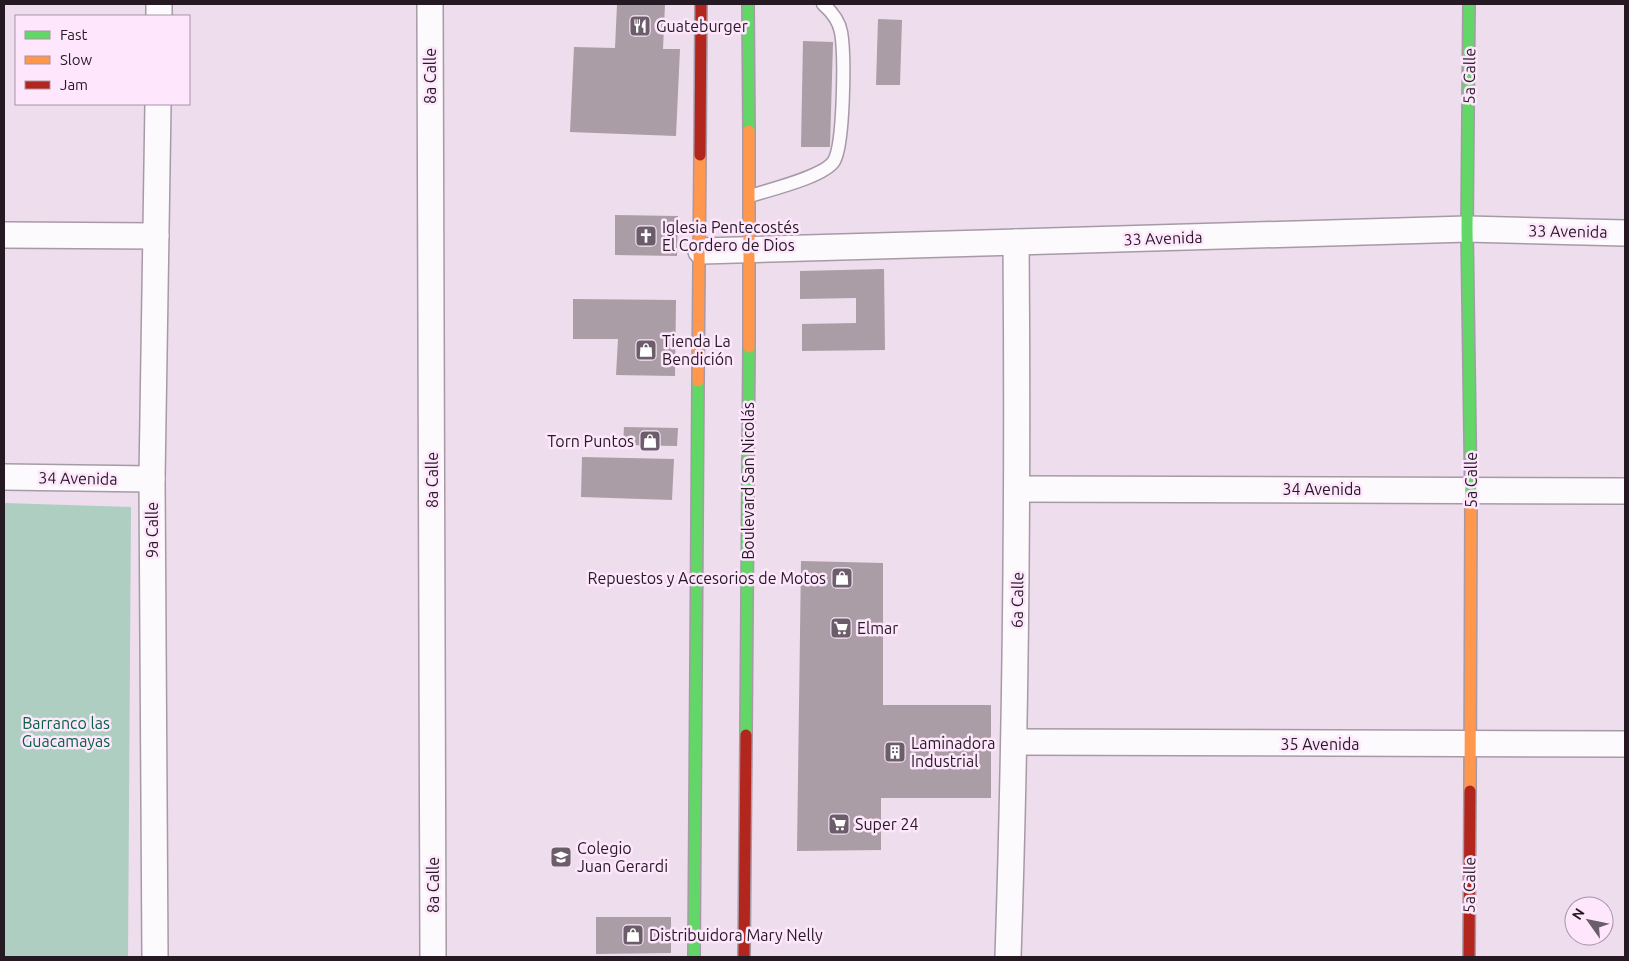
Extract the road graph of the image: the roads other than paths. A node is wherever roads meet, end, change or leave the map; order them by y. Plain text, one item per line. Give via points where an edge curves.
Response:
1 (430, 4) edge
2 (701, 4) edge
3 (748, 4) edge
4 (823, 4) edge
5 (1470, 4) edge
6 (158, 105) edge
7 (750, 196) junction
8 (1468, 229) junction
9 (1625, 233) edge
10 (4, 235) edge
11 (156, 236) junction
12 (1016, 242) junction
13 (750, 250) junction
14 (701, 251) junction
15 (4, 477) edge
16 (152, 479) junction
17 (1019, 489) junction
18 (1472, 489) junction
19 (1625, 491) edge
20 (1016, 742) junction
21 (1625, 744) edge
22 (1471, 745) junction
23 (154, 957) edge
24 (433, 957) edge
25 (694, 957) edge
26 (744, 957) edge
27 (1008, 957) edge
28 (1469, 957) edge

1 - 24 street, 8a Calle
2 - 14 main road
3 - 7 main road, Boulevard San Nicolás
4 - 7 lane via 832,12 841,31 842,132 834,162 823,171
5 - 8 main road, 5a Calle
6 - 11 street, 9a Calle
7 - 13 main road, Boulevard San Nicolás
8 - 9 street, 33 Avenida
8 - 12 street, 33 Avenida
8 - 18 main road, 5a Calle
10 - 11 street
11 - 16 street, 9a Calle
12 - 13 street, 33 Avenida
12 - 17 street, 6a Calle
13 - 14 street, 33 Avenida
13 - 26 main road, Boulevard San Nicolás
14 - 25 main road
15 - 16 street, 34 Avenida
16 - 23 street, 9a Calle
17 - 18 street, 34 Avenida
17 - 20 street, 6a Calle
18 - 19 street, 34 Avenida
18 - 22 main road, 5a Calle
20 - 22 street, 35 Avenida
20 - 27 street, 6a Calle
21 - 22 street, 35 Avenida
22 - 28 main road, 5a Calle

